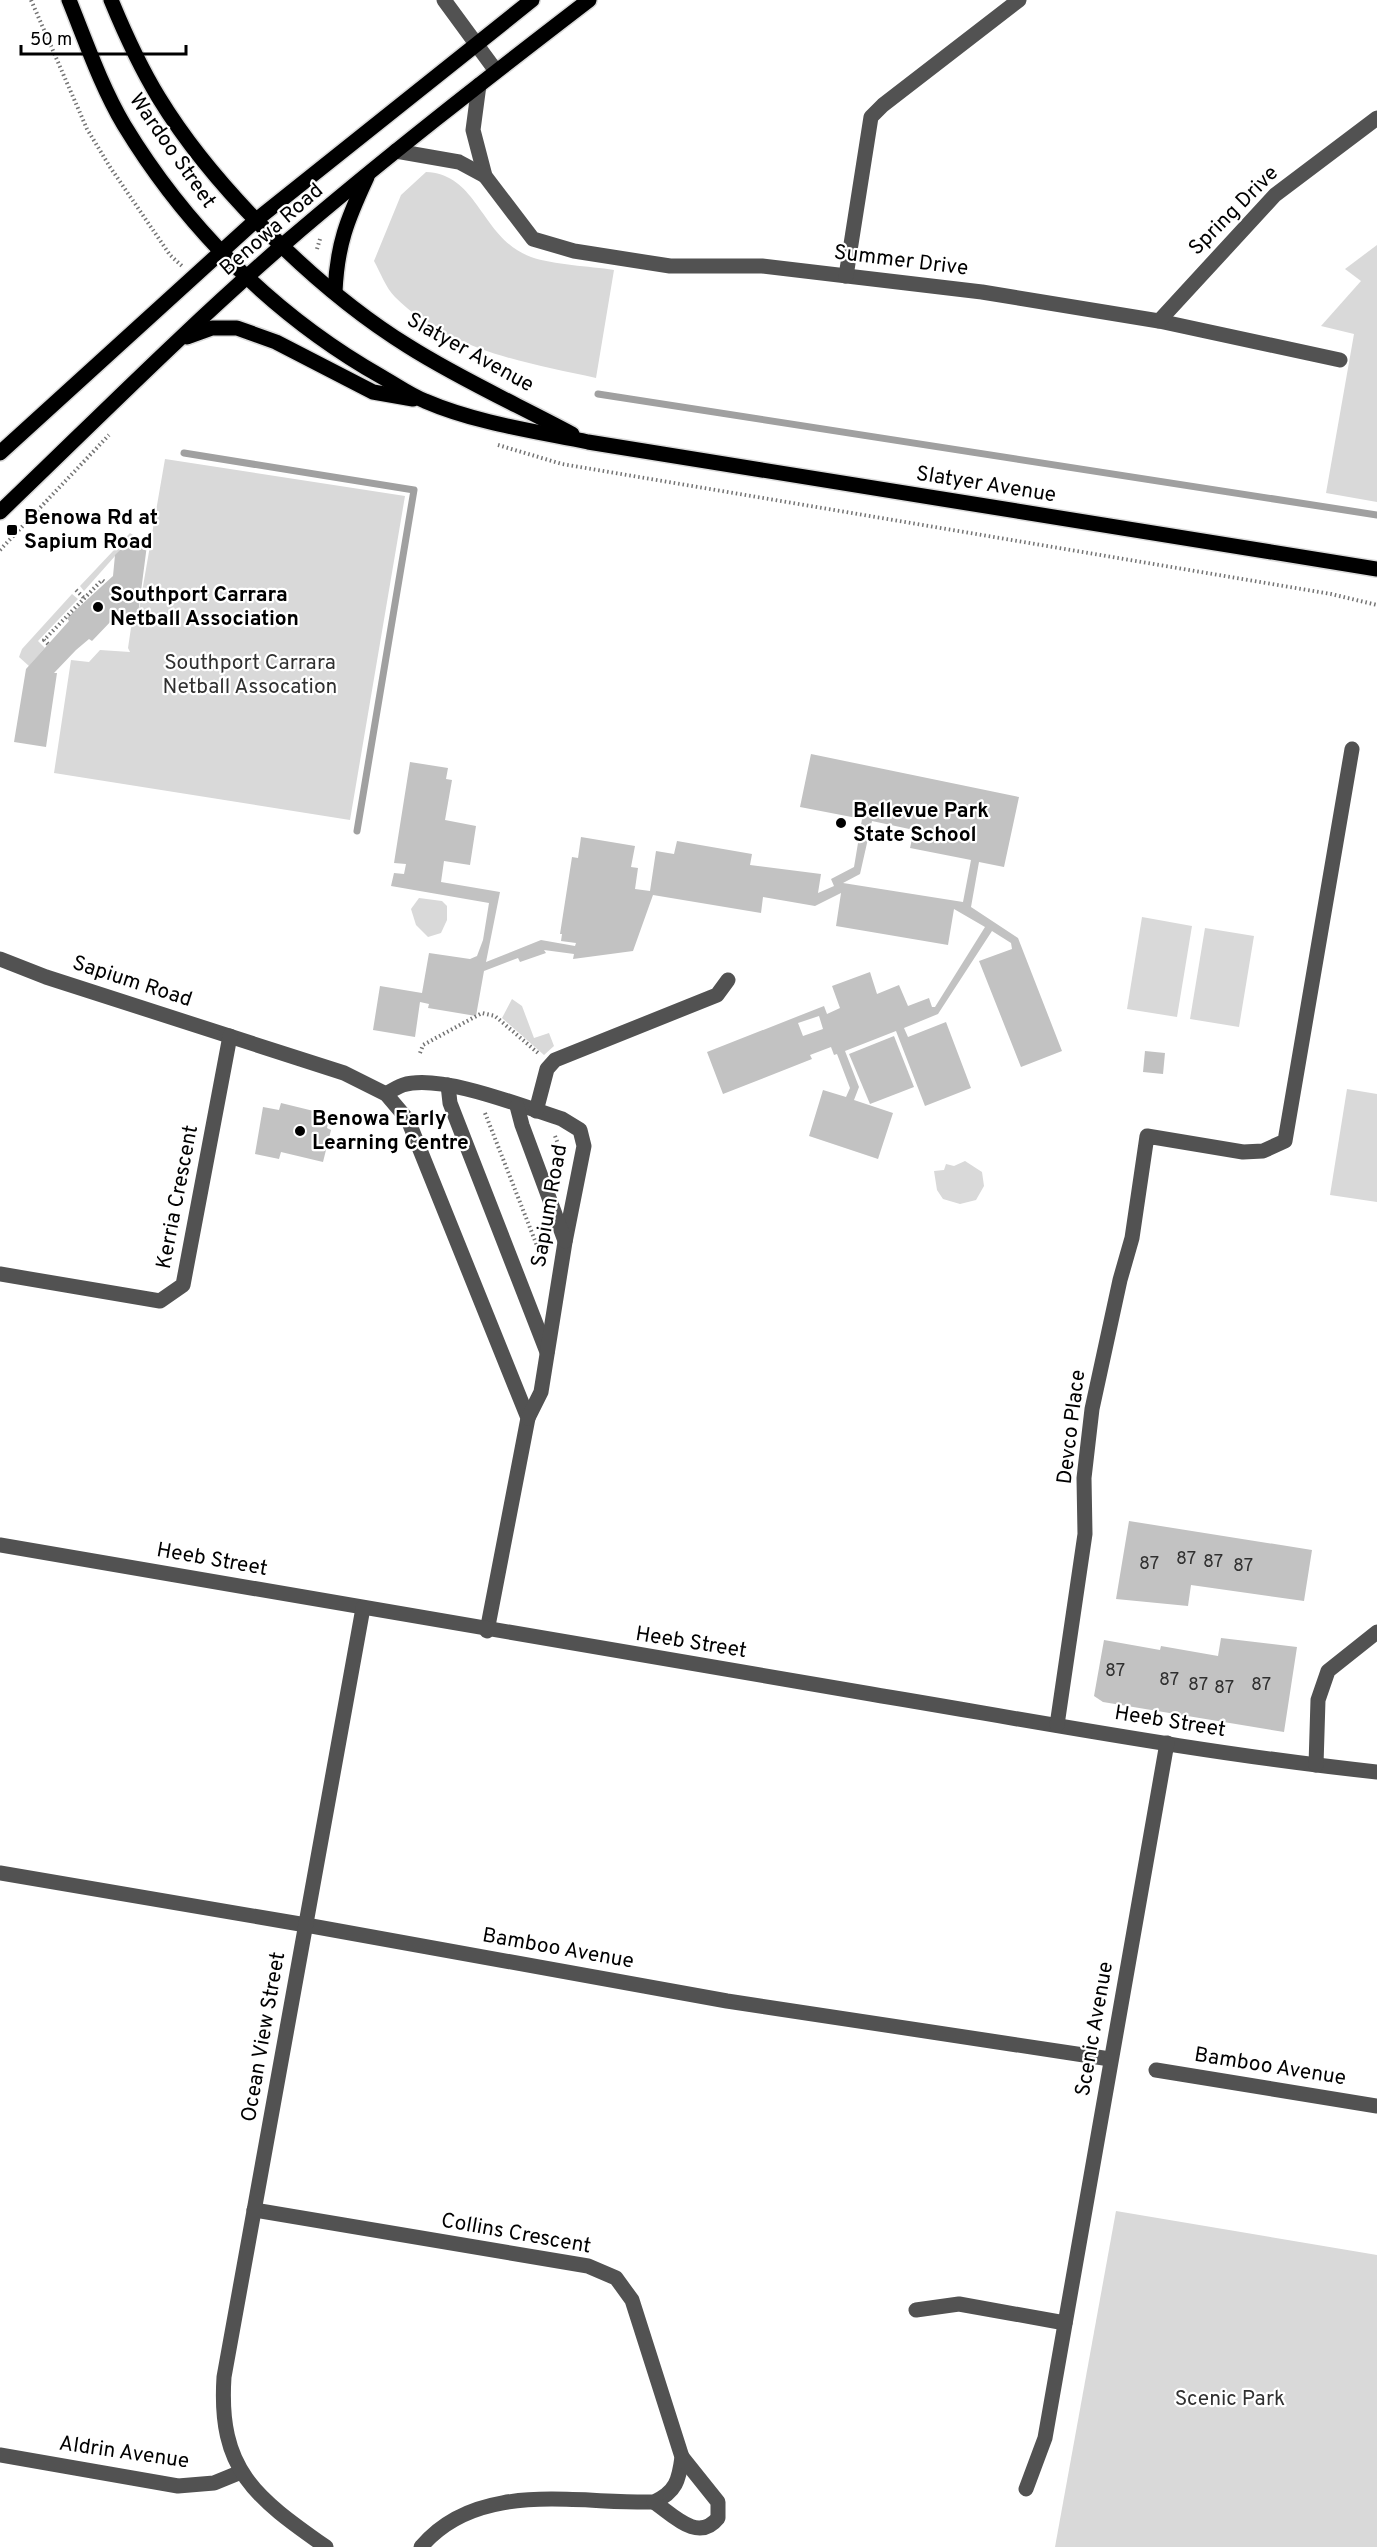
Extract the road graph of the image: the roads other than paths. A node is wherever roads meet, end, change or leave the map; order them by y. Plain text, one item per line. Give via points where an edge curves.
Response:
1 (69, 0) edge
2 (111, 0) edge
3 (444, 0) edge
4 (532, 0) edge
5 (589, 0) edge
6 (1018, 0) edge
7 (477, 43) junction
8 (496, 71) junction
9 (479, 85) junction
10 (1377, 118) edge
11 (396, 152) junction
12 (370, 172) junction
13 (485, 176) junction
14 (255, 221) junction
15 (283, 246) junction
16 (219, 252) junction
17 (846, 276) junction
18 (248, 278) junction
19 (335, 292) junction
20 (1159, 321) junction
21 (179, 340) junction
22 (1340, 360) dead end
23 (425, 401) junction
24 (588, 442) junction
25 (0, 453) edge
26 (0, 512) edge
27 (1377, 569) edge
28 (1352, 749) dead end
29 (0, 959) edge
30 (728, 980) dead end
31 (230, 1036) junction
32 (448, 1085) junction
33 (386, 1094) junction
34 (518, 1106) junction
35 (536, 1111) junction
36 (565, 1242) junction
37 (0, 1274) edge
38 (547, 1352) junction
39 (528, 1418) junction
40 (0, 1545) edge
41 (363, 1608) junction
42 (487, 1631) junction
43 (1377, 1632) edge
44 (1057, 1725) junction
45 (1167, 1743) junction
46 (1316, 1765) junction
47 (1377, 1772) edge
48 (0, 1874) edge
49 (306, 1925) junction
50 (1110, 2059) junction
51 (1156, 2070) dead end
52 (1377, 2106) edge
53 (254, 2210) junction
54 (916, 2310) dead end
55 (1065, 2324) junction
56 (0, 2455) edge
57 (682, 2457) junction
58 (241, 2472) junction
59 (1026, 2488) dead end
60 (654, 2502) junction
61 (326, 2547) edge
62 (421, 2547) edge

1 - 16 main road, Wardoo Street via 107,94 125,126
2 - 14 main road, Wardoo Street via 160,100
3 - 7 street
4 - 7 main road, Benowa Road
5 - 8 main road, Benowa Road
6 - 17 street via 871,117
7 - 8 street
7 - 14 main road, Benowa Road
8 - 9 main road, Benowa Road
9 - 11 main road, Benowa Road
9 - 13 street, Summer Drive via 473,130
10 - 20 street, Spring Drive via 1275,195
11 - 12 main road, Benowa Road
11 - 13 street, Summer Drive via 459,162
12 - 15 main road, Benowa Road
12 - 19 main road via 336,255
13 - 17 street, Summer Drive via 533,239 574,251 670,266 762,266
14 - 15 main road, Slatyer Avenue
14 - 16 main road, Benowa Road
15 - 18 main road, Benowa Road
15 - 19 main road, Slatyer Avenue
16 - 18 main road, Wardoo Street
16 - 25 main road, Benowa Road
17 - 20 street, Summer Drive via 982,292
18 - 21 main road, Benowa Road
18 - 23 main road, Slatyer Avenue via 356,362
19 - 24 main road, Slatyer Avenue via 408,346
20 - 22 street, Summer Drive
21 - 23 main road via 212,327 237,327 276,342 373,392
21 - 26 main road, Benowa Road
23 - 24 main road, Slatyer Avenue via 478,418
24 - 27 main road, Slatyer Avenue
28 - 44 street, Devco Place via 1285,1141 1244,1152 1147,1136 1132,1238 1092,1409 1084,1478 1085,1534
29 - 31 street, Sapium Road
30 - 35 street via 717,995 555,1060 547,1069
31 - 33 street, Sapium Road via 344,1073
31 - 37 street, Kerria Crescent via 183,1285 160,1301
32 - 33 street, Sapium Road via 403,1085
32 - 34 street, Sapium Road
32 - 38 street via 450,1103
33 - 39 street, Sapium Road via 408,1120 420,1145
34 - 35 street, Sapium Road
34 - 36 street
35 - 36 street, Sapium Road via 576,1126 583,1136 583,1154
36 - 38 street, Sapium Road
38 - 39 street, Sapium Road via 541,1392
39 - 42 street, Sapium Road
40 - 41 street, Heeb Street
41 - 42 street, Heeb Street
41 - 49 street, Ocean View Street
42 - 44 street, Heeb Street
43 - 46 street via 1328,1671 1318,1700
44 - 45 street, Heeb Street
45 - 46 street, Heeb Street
45 - 50 street, Scenic Avenue
46 - 47 street, Heeb Street
48 - 49 street, Bamboo Avenue
49 - 50 street, Bamboo Avenue via 727,2001
49 - 53 street, Ocean View Street
50 - 55 street, Scenic Avenue
51 - 52 street, Bamboo Avenue
53 - 57 street, Collins Crescent via 588,2266 616,2278 632,2300
53 - 58 street, Ocean View Street via 224,2377 222,2409 227,2443
54 - 55 street via 959,2304
55 - 59 street, Scenic Avenue via 1045,2438
56 - 58 street, Aldrin Avenue via 178,2486 214,2483
57 - 60 street, Collins Crescent via 676,2486
57 - 60 street, Collins Crescent via 718,2502 718,2518 706,2528 693,2529
58 - 61 street via 260,2496
60 - 62 street via 518,2499 486,2505 454,2519

